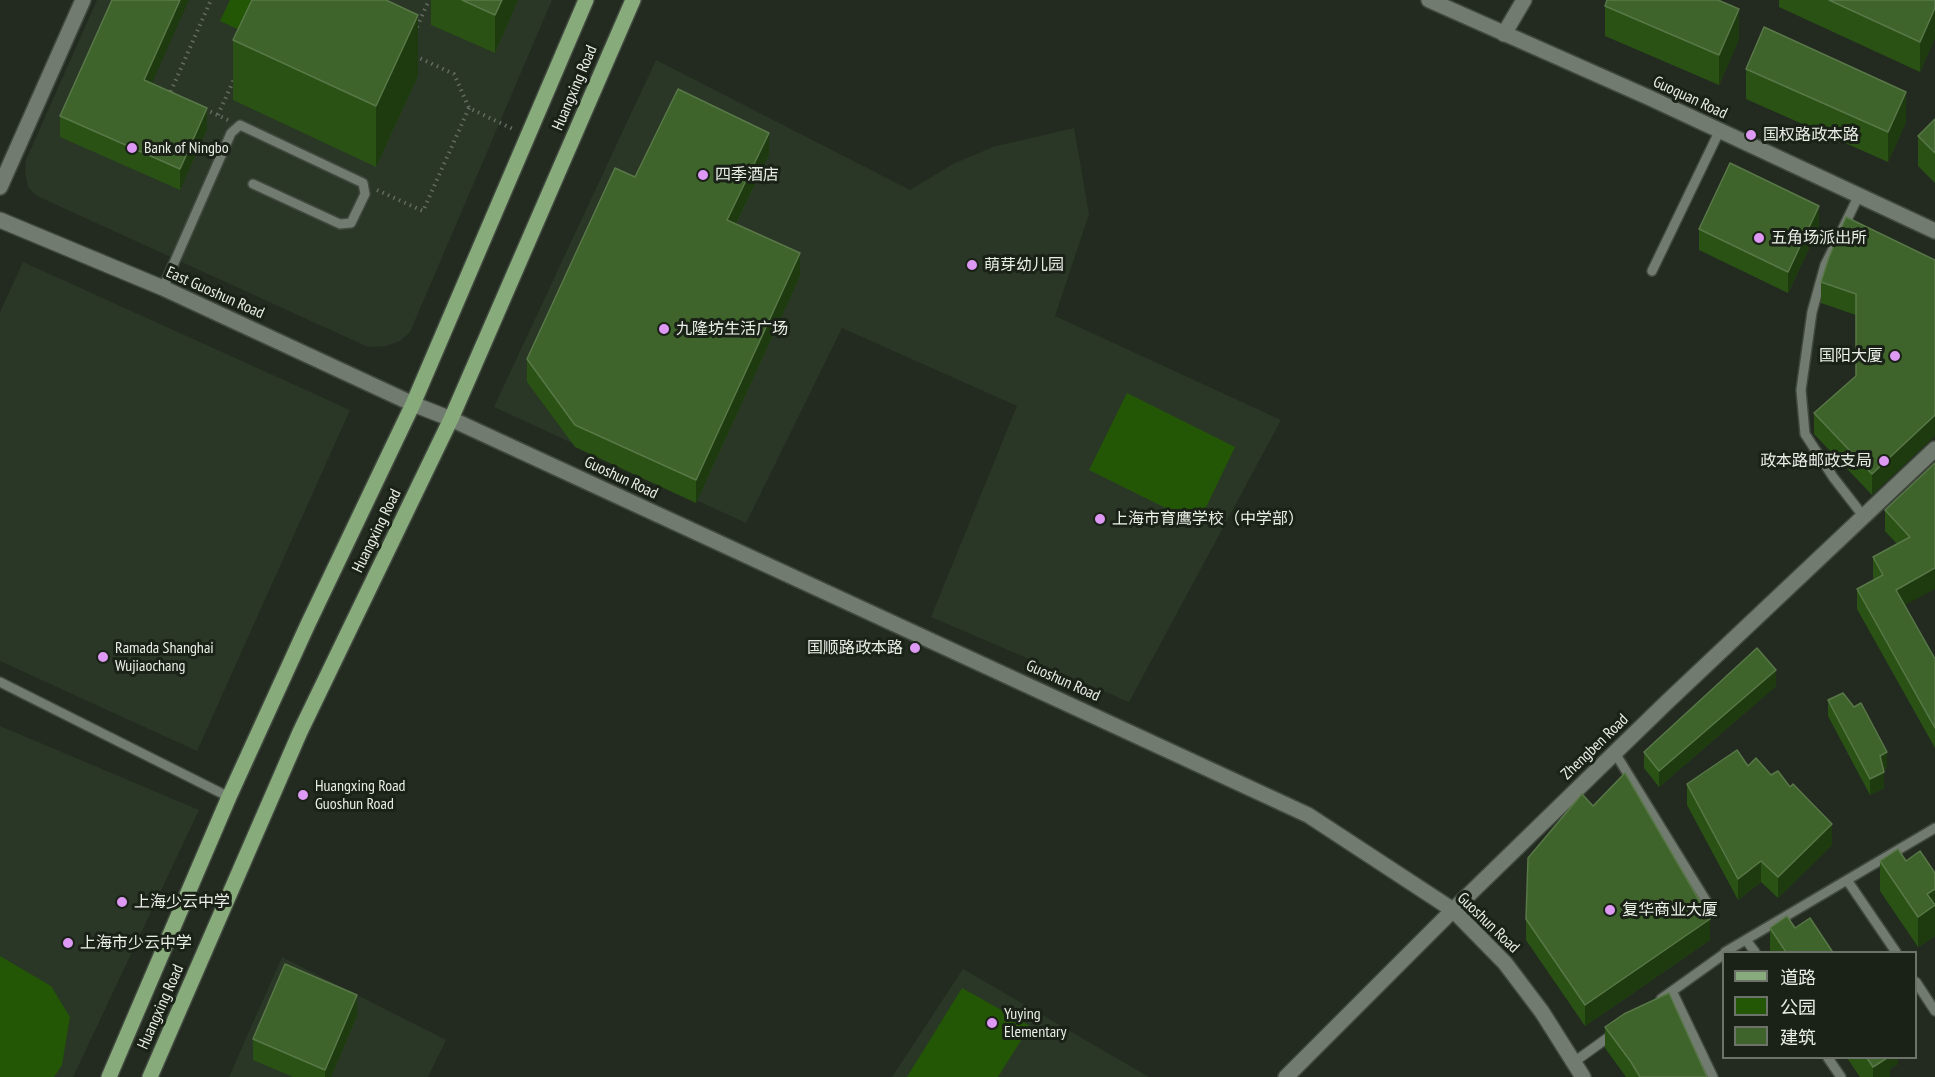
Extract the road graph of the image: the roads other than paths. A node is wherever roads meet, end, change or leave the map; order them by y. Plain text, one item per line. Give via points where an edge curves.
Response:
1 (83, 0) edge
2 (586, 0) edge
3 (633, 0) edge
4 (1429, 0) edge
5 (1524, 0) edge
6 (1504, 34) junction
7 (1719, 132) junction
8 (253, 184) dead end
9 (0, 187) edge
10 (1859, 195) junction
11 (0, 220) edge
12 (1935, 231) edge
13 (1652, 271) dead end
14 (163, 288) junction
15 (413, 405) junction
16 (452, 419) junction
17 (1935, 449) edge
18 (1864, 517) junction
19 (0, 682) edge
20 (1615, 753) junction
21 (229, 797) junction
22 (1935, 828) edge
23 (1847, 880) junction
24 (1708, 904) dead end
25 (1453, 910) junction
26 (1746, 940) junction
27 (1727, 951) edge
28 (1754, 951) edge
29 (1895, 951) edge
30 (1722, 954) edge
31 (1917, 984) edge
32 (1672, 991) junction
33 (1654, 1004) edge
34 (1935, 1011) edge
35 (1618, 1030) edge
36 (1829, 1059) edge
37 (1574, 1062) junction
38 (109, 1077) edge
39 (150, 1077) edge
40 (1286, 1077) edge
41 (1583, 1077) edge
42 (1713, 1077) edge
43 (1841, 1077) edge

1 - 9 street
2 - 15 main road, Huangxing Road
3 - 16 main road, Huangxing Road
4 - 6 street, Guoquan Road
5 - 6 street
6 - 7 street, Guoquan Road
7 - 10 street, Guoquan Road
7 - 13 lane
8 - 14 lane via 340,224 351,223 365,194 363,183 240,125 231,133
10 - 12 street, Guoquan Road
10 - 18 lane via 1825,265 1812,312 1801,390 1804,434
11 - 14 street, East Guoshun Road
14 - 15 street, East Guoshun Road
15 - 16 street, East Guoshun Road
15 - 21 main road, Huangxing Road
16 - 25 street, Guoshun Road via 1308,815
16 - 39 main road, Huangxing Road via 300,732
17 - 18 street, Zhengben Road
18 - 20 street, Zhengben Road
19 - 21 lane
20 - 24 lane
20 - 25 street, Zhengben Road
21 - 38 main road, Huangxing Road
22 - 23 lane
23 - 26 lane
23 - 29 lane
25 - 37 street, Guoshun Road via 1505,963
25 - 40 street, Zhengben Road
26 - 27 lane
26 - 28 lane
30 - 32 lane
31 - 34 lane
32 - 33 lane
32 - 42 lane
35 - 37 lane
36 - 43 lane
37 - 41 street, Guoshun Road

